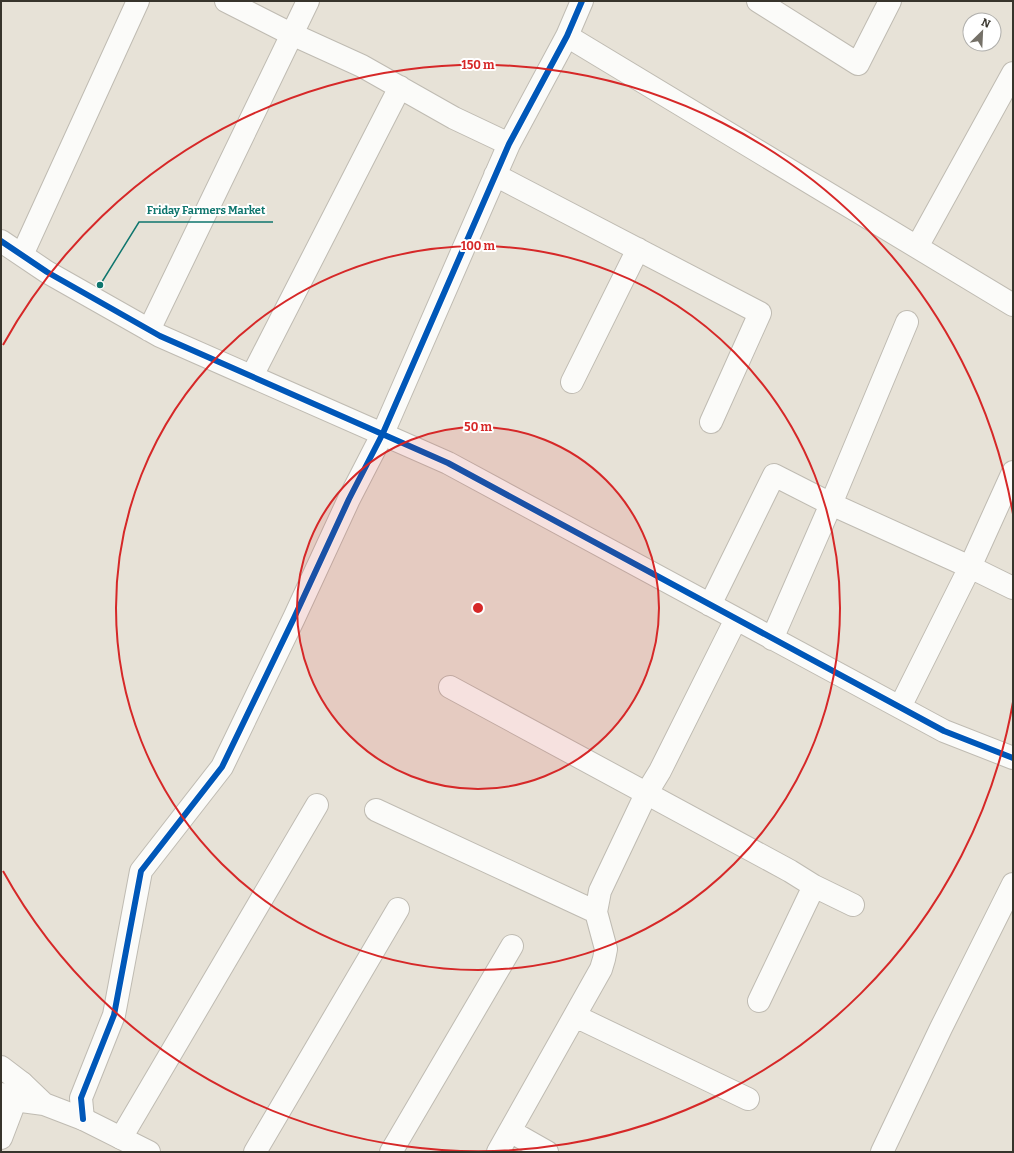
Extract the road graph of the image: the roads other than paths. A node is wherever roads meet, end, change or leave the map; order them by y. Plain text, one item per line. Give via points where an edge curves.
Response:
1 (138, 1) edge
2 (226, 1) edge
3 (308, 1) edge
4 (582, 1) edge
5 (758, 1) edge
6 (890, 1) edge
7 (292, 34) junction
8 (567, 36) junction
9 (1013, 73) edge
10 (400, 87) junction
11 (509, 144) junction
12 (496, 175) junction
13 (1, 241) edge
14 (917, 247) junction
15 (638, 249) junction
16 (22, 255) junction
17 (1013, 305) edge
18 (907, 322) dead end
19 (149, 330) junction
20 (252, 376) junction
21 (572, 382) dead end
22 (712, 422) dead end
23 (383, 434) junction
24 (1013, 472) edge
25 (831, 504) junction
26 (970, 566) junction
27 (1013, 588) edge
28 (710, 605) junction
29 (736, 619) junction
30 (772, 639) junction
31 (450, 687) dead end
32 (900, 708) junction
33 (1013, 758) edge
34 (646, 794) junction
35 (317, 805) dead end
36 (376, 810) dead end
37 (1013, 884) edge
38 (814, 886) junction
39 (852, 905) dead end
40 (398, 909) dead end
41 (596, 912) junction
42 (512, 946) dead end
43 (759, 1001) dead end
44 (575, 1016) junction
45 (1, 1068) edge
46 (12, 1093) edge
47 (748, 1099) dead end
48 (83, 1119) junction
49 (510, 1131) junction
50 (1, 1138) edge
51 (121, 1138) junction
52 (149, 1152) edge
53 (255, 1152) edge
54 (391, 1152) edge
55 (498, 1152) edge
56 (547, 1152) edge
57 (882, 1152) edge

1 - 16 street
2 - 7 street
3 - 7 street
4 - 8 street
5 - 6 street via 858,64
7 - 10 street via 362,66
7 - 19 street
8 - 11 street
8 - 14 street
9 - 14 street
10 - 11 street via 454,118
10 - 20 street
11 - 12 street
12 - 15 street
12 - 23 street
13 - 16 street
14 - 17 street
15 - 21 street
15 - 22 street via 760,313
16 - 19 street
18 - 25 street
19 - 20 street
20 - 23 street
23 - 28 street via 448,463
23 - 48 street via 349,499 222,767 141,871 114,1015 81,1098
24 - 26 street
25 - 26 street
25 - 28 street via 774,475
25 - 30 street
26 - 27 street
26 - 32 street
28 - 29 street
29 - 30 street
29 - 34 street
30 - 32 street
31 - 34 street
32 - 33 street via 944,732
34 - 38 street
34 - 41 street via 600,890
35 - 51 street
36 - 41 street
37 - 57 street
38 - 39 street
38 - 43 street
40 - 53 street
41 - 44 street via 606,949 604,959
42 - 54 street
44 - 47 street
44 - 49 street
45 - 46 street
46 - 48 street
46 - 50 street
48 - 51 street
49 - 55 street
49 - 56 street
51 - 52 street

